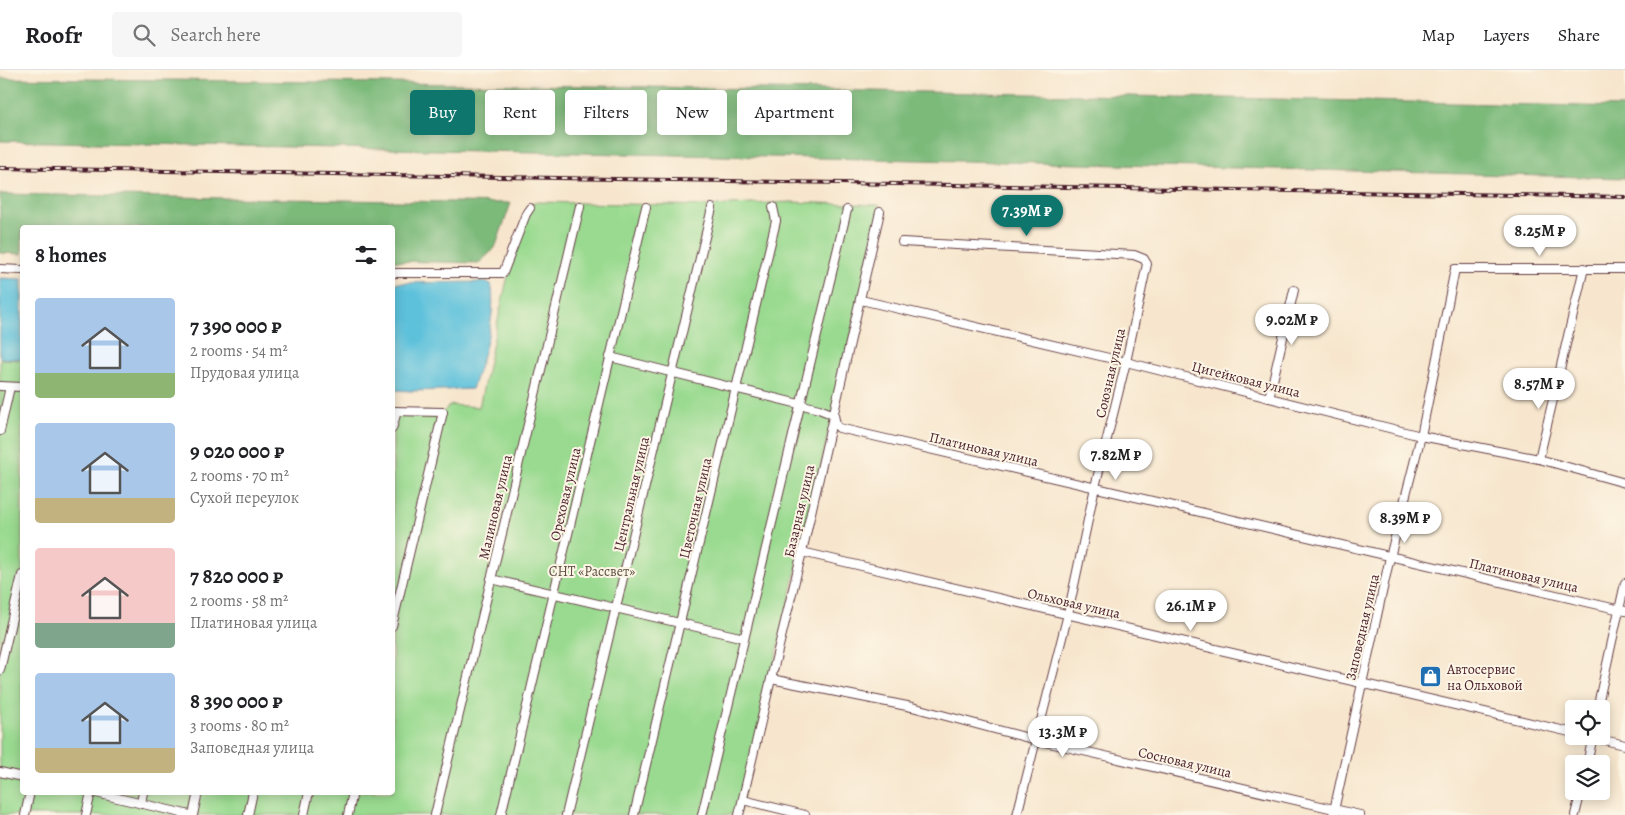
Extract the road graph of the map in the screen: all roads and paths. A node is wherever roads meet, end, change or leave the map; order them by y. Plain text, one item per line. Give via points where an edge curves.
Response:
1 (580, 206) dead end
2 (646, 207) dead end
3 (773, 207) dead end
4 (530, 208) dead end
5 (712, 208) dead end
6 (847, 210) dead end
7 (880, 212) dead end
8 (902, 242) dead end
9 (1584, 268) junction
10 (0, 269) edge
11 (1625, 269) edge
12 (20, 270) edge
13 (395, 273) edge
14 (1294, 290) dead end
15 (861, 300) junction
16 (610, 358) junction
17 (1126, 362) junction
18 (672, 373) junction
19 (0, 386) edge
20 (10, 387) junction
21 (20, 387) edge
22 (737, 387) junction
23 (1269, 398) junction
24 (800, 403) junction
25 (395, 411) edge
26 (834, 415) junction
27 (0, 431) edge
28 (1421, 436) junction
29 (1539, 460) junction
30 (1625, 483) edge
31 (1095, 487) junction
32 (802, 552) junction
33 (1390, 557) junction
34 (490, 579) junction
35 (20, 584) edge
36 (1625, 584) edge
37 (554, 594) junction
38 (616, 609) junction
39 (1622, 611) edge
40 (395, 613) edge
41 (1068, 614) junction
42 (680, 623) junction
43 (744, 638) junction
44 (0, 670) edge
45 (771, 679) junction
46 (1361, 684) junction
47 (1599, 700) edge
48 (1565, 731) edge
49 (1036, 740) junction
50 (1610, 741) edge
51 (1625, 745) edge
52 (0, 772) edge
53 (20, 777) edge
54 (29, 795) edge
55 (91, 795) edge
56 (104, 795) edge
57 (143, 795) edge
58 (197, 795) edge
59 (252, 795) edge
60 (308, 795) edge
61 (353, 795) edge
62 (743, 800) junction
63 (1578, 800) edge
64 (144, 805) junction
65 (1334, 812) edge
66 (25, 815) edge
67 (86, 815) edge
68 (146, 815) edge
69 (191, 815) edge
70 (248, 815) edge
71 (304, 815) edge
72 (348, 815) edge
73 (438, 815) edge
74 (501, 815) edge
75 (566, 815) edge
76 (634, 815) edge
77 (702, 815) edge
78 (740, 815) edge
79 (805, 815) edge
80 (1017, 815) edge
81 (1360, 815) edge
82 (1575, 815) edge

1 - 34 street, Малиновая улица
2 - 16 street, Ореховая улица
3 - 22 street, Цветочная улица via 776,222
4 - 13 street via 503,273
5 - 18 street, Центральная улица
6 - 24 street
7 - 15 street, Базарная улица
8 - 17 street, Союзная улица via 1134,255 1144,259 1147,264
9 - 11 street
9 - 28 street, Заповедная улица via 1456,269
9 - 29 street
10 - 12 street
14 - 23 street
15 - 17 street, Цигейковая улица
15 - 26 street, Базарная улица
16 - 18 street, Платиновая улица
16 - 37 street, Ореховая улица
17 - 23 street, Цигейковая улица
17 - 31 street, Союзная улица
18 - 22 street, Платиновая улица
18 - 38 street, Центральная улица
19 - 20 street
20 - 21 street
20 - 27 street
22 - 24 street, Платиновая улица
22 - 42 street, Цветочная улица
23 - 28 street, Цигейковая улица
24 - 26 street, Платиновая улица
24 - 43 street
25 - 40 street via 443,412
26 - 31 street, Платиновая улица via 839,428
26 - 32 street, Базарная улица
28 - 29 street, Цигейковая улица
28 - 33 street, Заповедная улица
29 - 30 street, Цигейковая улица
31 - 33 street, Платиновая улица
31 - 41 street, Союзная улица
32 - 41 street, Ольховая улица
32 - 45 street, Базарная улица
33 - 39 street, Платиновая улица
33 - 46 street, Заповедная улица
34 - 37 street
34 - 73 street, Малиновая улица
35 - 44 street
36 - 39 street
37 - 38 street
37 - 74 street, Ореховая улица
38 - 42 street
38 - 75 street, Центральная улица
39 - 47 street
41 - 46 street, Ольховая улица
41 - 49 street, Союзная улица
42 - 43 street
42 - 76 street, Цветочная улица
43 - 77 street
45 - 49 street, Сосновая улица via 912,707
45 - 62 street, Базарная улица
46 - 48 street, Ольховая улица
46 - 65 street, Заповедная улица
49 - 65 street, Сосновая улица
49 - 80 street, Союзная улица
50 - 51 street
52 - 53 street
54 - 66 street
55 - 67 street
56 - 64 street
57 - 64 street
58 - 69 street
59 - 70 street
60 - 71 street
61 - 72 street
62 - 78 street, Базарная улица
62 - 79 street
63 - 82 street
64 - 68 street
64 - 69 street
65 - 81 street, Сосновая улица

